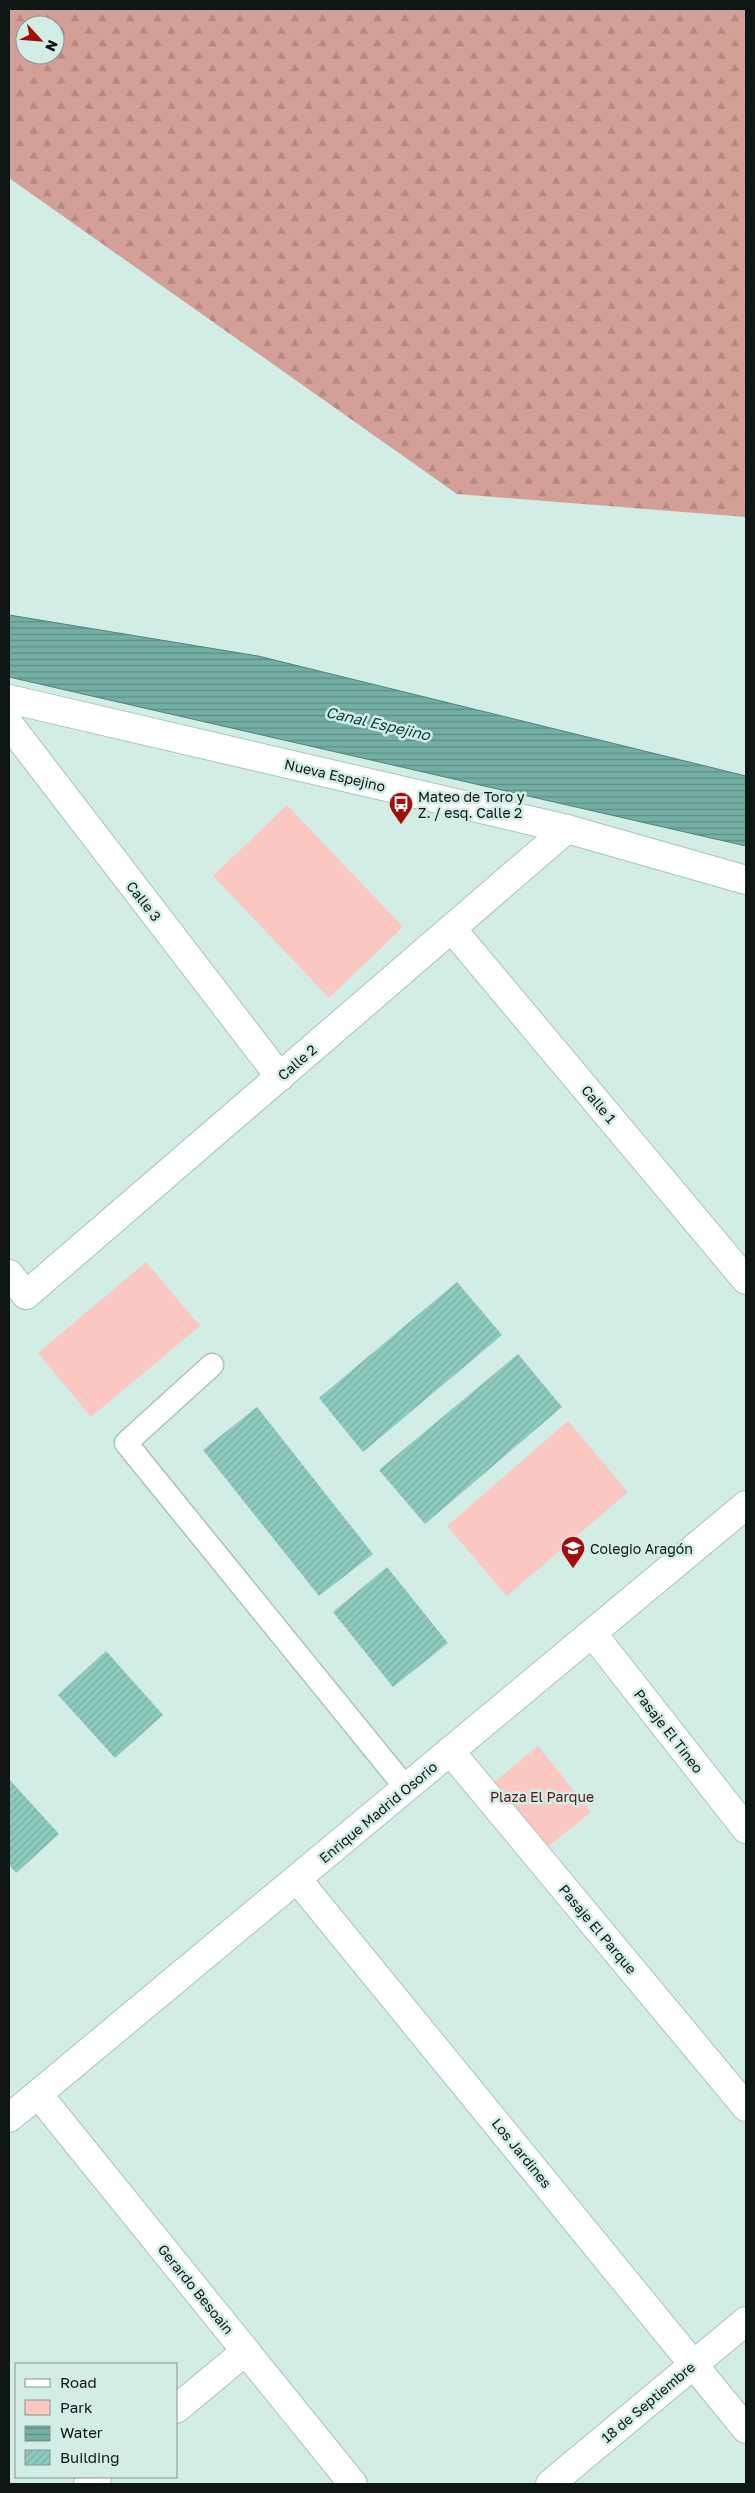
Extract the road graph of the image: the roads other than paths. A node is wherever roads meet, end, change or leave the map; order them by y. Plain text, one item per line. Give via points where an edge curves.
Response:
1 (9, 699) edge
2 (9, 724) edge
3 (568, 829) junction
4 (746, 880) edge
5 (452, 929) junction
6 (280, 1077) junction
7 (9, 1274) edge
8 (746, 1280) edge
9 (212, 1365) dead end
10 (746, 1505) edge
11 (592, 1633) junction
12 (450, 1751) junction
13 (406, 1788) junction
14 (746, 1829) edge
15 (297, 1879) junction
16 (38, 2094) junction
17 (746, 2107) edge
18 (9, 2118) edge
19 (746, 2321) edge
20 (246, 2351) junction
21 (694, 2364) junction
22 (178, 2408) edge
23 (746, 2429) edge
24 (354, 2484) edge
25 (550, 2484) edge

1 - 3 street, Nueva Espejino
2 - 6 street, Calle 3
3 - 4 street, Nueva Espejino
3 - 5 street, Calle 2
5 - 6 street, Calle 2
5 - 8 street, Calle 1
6 - 7 street, Calle 2 via 26,1295
9 - 13 lane via 126,1443
10 - 11 street, Enrique Madrid Osorio
11 - 12 street, Enrique Madrid Osorio
11 - 14 street, Pasaje El Tineo
12 - 13 street, Enrique Madrid Osorio
12 - 17 street, Pasaje El Parque
13 - 15 street, Enrique Madrid Osorio
15 - 16 street, Enrique Madrid Osorio
15 - 21 street, Los Jardines
16 - 18 street, Enrique Madrid Osorio
16 - 20 street, Gerardo Besoain
19 - 21 street, 18 de Septiembre
20 - 22 street
20 - 24 street, Gerardo Besoain
21 - 23 street, Los Jardines
21 - 25 street, 18 de Septiembre

